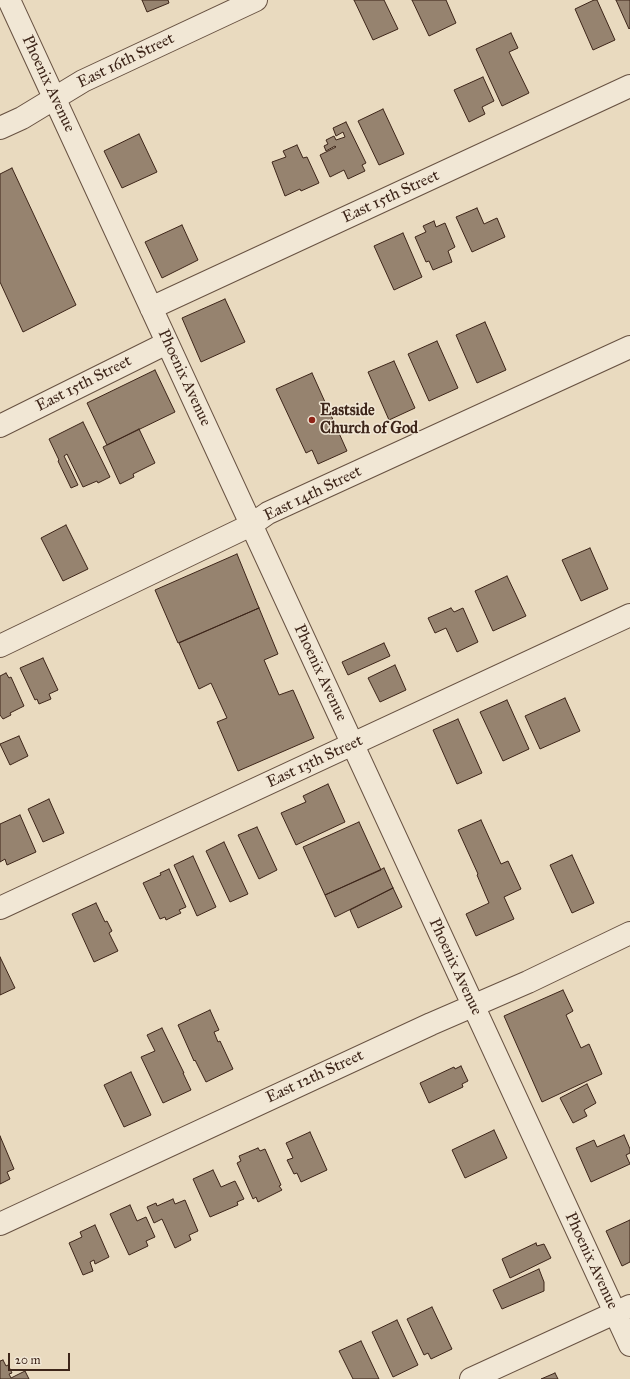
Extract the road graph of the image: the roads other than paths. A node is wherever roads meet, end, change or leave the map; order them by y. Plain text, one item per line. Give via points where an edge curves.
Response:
1 (9, 0) edge
2 (256, 0) edge
3 (630, 86) edge
4 (54, 99) junction
5 (0, 128) edge
6 (151, 308) junction
7 (167, 343) junction
8 (630, 347) edge
9 (0, 426) edge
10 (251, 525) junction
11 (630, 615) edge
12 (0, 646) edge
13 (352, 744) junction
14 (0, 908) edge
15 (630, 933) edge
16 (473, 1005) junction
17 (0, 1224) edge
18 (623, 1310) edge
19 (630, 1345) edge
20 (471, 1379) edge

1 - 4 street, Phoenix Avenue
2 - 4 street, East 16th Street via 83,81
3 - 6 street, East 15th Street
4 - 5 street, East 16th Street
4 - 6 street, Phoenix Avenue
6 - 7 street, Phoenix Avenue
7 - 9 street, East 15th Street
7 - 10 street, Phoenix Avenue
8 - 10 street, East 14th Street via 268,513
10 - 12 street, East 14th Street
10 - 13 street, Phoenix Avenue
11 - 13 street, East 13th Street
13 - 14 street, East 13th Street
13 - 16 street, Phoenix Avenue
15 - 16 street, East 12th Street via 528,982
16 - 17 street, East 12th Street
16 - 18 street, Phoenix Avenue
18 - 19 street, Phoenix Avenue
18 - 20 street

